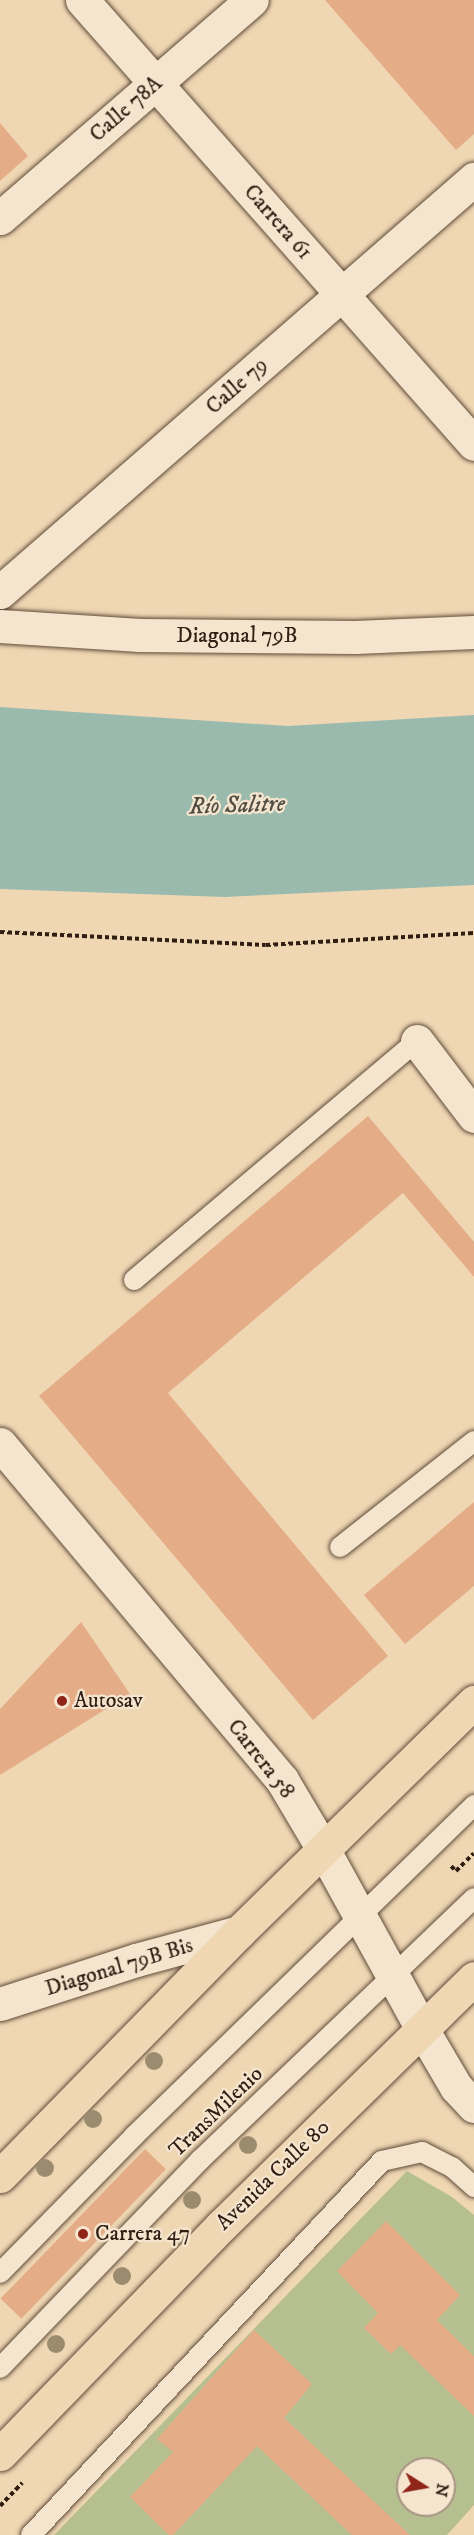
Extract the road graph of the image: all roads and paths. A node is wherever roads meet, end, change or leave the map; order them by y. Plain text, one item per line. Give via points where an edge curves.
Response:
1 (82, 0) edge
2 (252, 0) edge
3 (156, 83) junction
4 (474, 180) edge
5 (0, 218) edge
6 (342, 295) junction
7 (474, 444) edge
8 (0, 592) edge
9 (0, 626) edge
10 (474, 632) edge
11 (0, 933) edge
12 (474, 933) edge
13 (417, 1041) joint
14 (474, 1116) edge
15 (134, 1280) dead end
16 (474, 1440) edge
17 (0, 1444) edge
18 (340, 1547) dead end
19 (474, 1702) edge
20 (474, 1805) edge
21 (323, 1849) junction
22 (474, 1853) edge
23 (446, 1860) dead end
24 (474, 1898) edge
25 (360, 1917) junction
26 (239, 1932) junction
27 (392, 1976) junction
28 (474, 1978) edge
29 (0, 2004) edge
30 (422, 2029) junction
31 (474, 2106) edge
32 (0, 2176) edge
33 (474, 2187) edge
34 (0, 2273) edge
35 (0, 2368) edge
36 (0, 2454) edge
37 (31, 2535) edge

1 - 3 street, Carrera 61
2 - 3 street, Calle 78A
3 - 5 street, Calle 78A
3 - 6 street, Carrera 61
4 - 6 street, Calle 79
6 - 7 street, Carrera 61
6 - 8 street, Calle 79
9 - 10 street, Diagonal 79B via 140,635 355,637
11 - 12 path via 266,945
13 - 14 street
13 - 15 lane
16 - 18 lane
17 - 21 street, Carrera 58 via 282,1780
19 - 21 highway
20 - 25 lane, TransMilenio
21 - 25 street, Carrera 58
21 - 26 highway
22 - 23 path via 456,1871
24 - 27 lane, TransMilenio
25 - 27 street, Carrera 58
25 - 34 lane, TransMilenio via 134,2136
26 - 29 street, Diagonal 79B Bis
26 - 32 highway
27 - 30 street, Carrera 58
27 - 35 lane, TransMilenio via 200,2160
28 - 30 highway, Avenida Calle 80
30 - 31 street, Carrera 58 via 456,2086
30 - 36 highway, Avenida Calle 80 via 221,2226
33 - 37 lane via 452,2167 422,2152 382,2161

